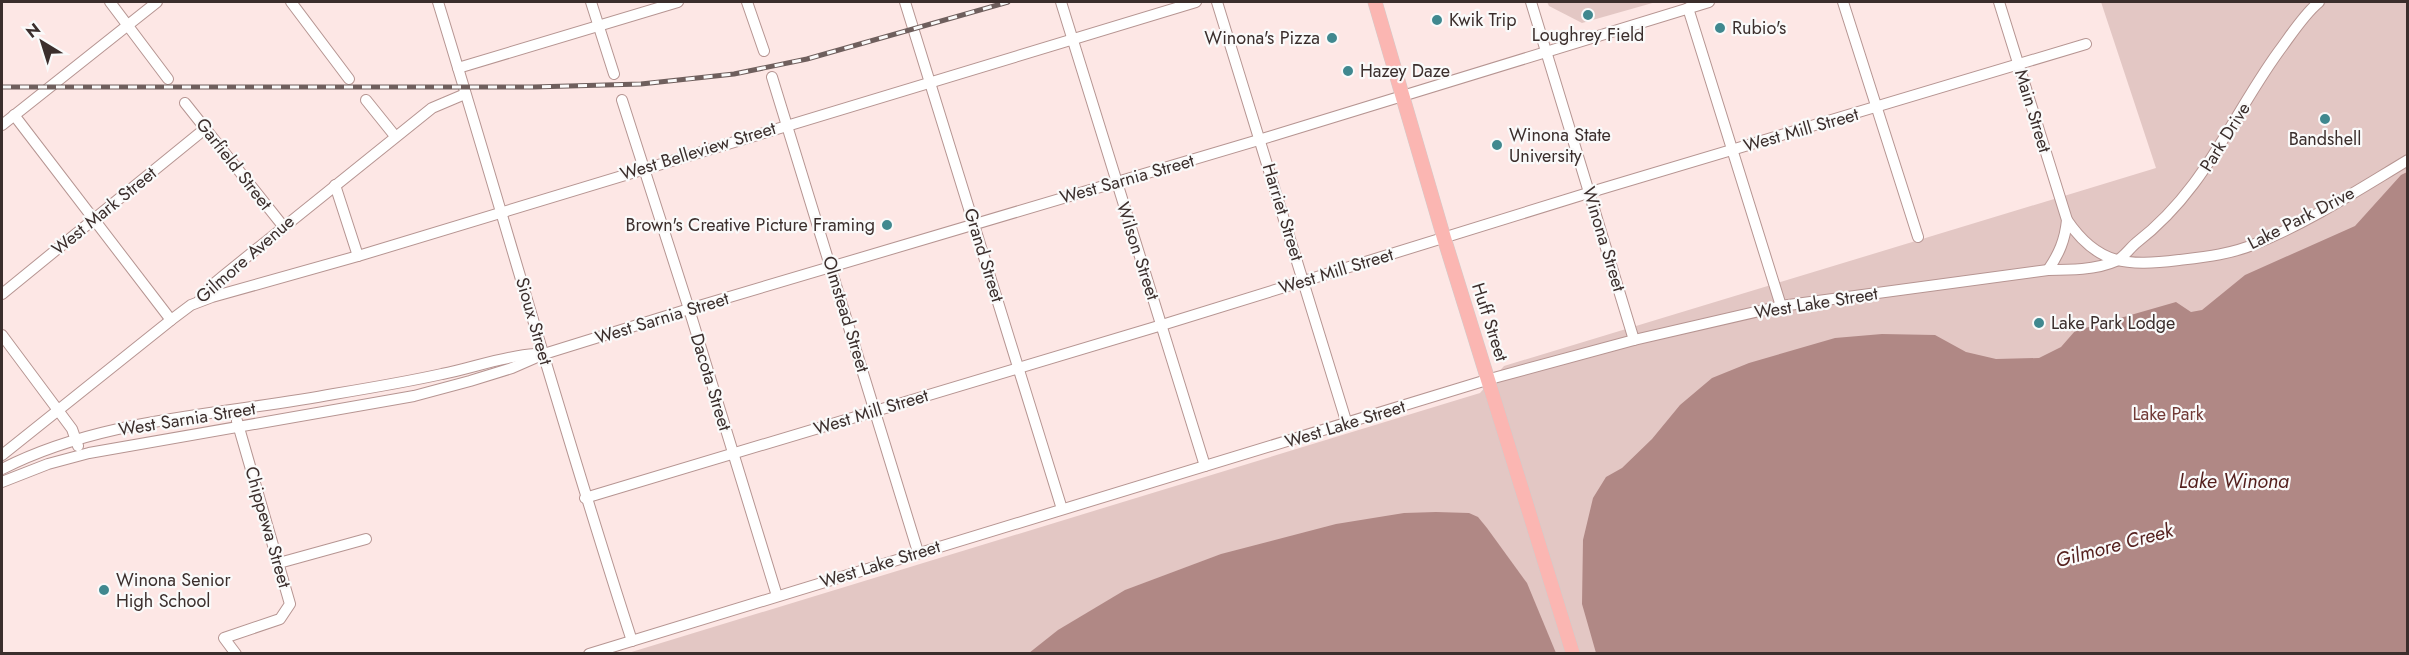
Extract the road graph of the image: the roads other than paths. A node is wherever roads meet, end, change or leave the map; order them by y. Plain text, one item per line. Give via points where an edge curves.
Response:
1 (110, 2) edge
2 (157, 2) edge
3 (291, 2) edge
4 (438, 2) edge
5 (591, 2) edge
6 (678, 2) edge
7 (747, 2) edge
8 (905, 2) edge
9 (1061, 2) edge
10 (1196, 2) edge
11 (1217, 2) edge
12 (1375, 2) edge
13 (1531, 2) edge
14 (1709, 2) edge
15 (1843, 2) edge
16 (1999, 2) edge
17 (2319, 2) edge
18 (1688, 8) junction
19 (128, 24) junction
20 (599, 26) junction
21 (1073, 40) junction
22 (2086, 44) dead end
23 (764, 51) dead end
24 (1547, 51) junction
25 (2019, 65) junction
26 (458, 68) junction
27 (614, 74) dead end
28 (772, 77) dead end
29 (168, 79) dead end
30 (349, 79) dead end
31 (930, 82) junction
32 (465, 94) junction
33 (1403, 96) junction
34 (366, 100) dead end
35 (622, 100) dead end
36 (185, 103) dead end
37 (1876, 108) junction
38 (14, 115) junction
39 (787, 124) junction
40 (2, 125) edge
41 (206, 128) junction
42 (395, 136) junction
43 (1260, 139) junction
44 (1732, 150) junction
45 (2408, 159) edge
46 (643, 168) junction
47 (1115, 182) junction
48 (335, 185) junction
49 (1590, 193) junction
50 (502, 211) junction
51 (94, 219) junction
52 (2067, 220) junction
53 (974, 224) junction
54 (282, 226) junction
55 (1918, 237) dead end
56 (1444, 238) junction
57 (358, 256) junction
58 (2117, 261) junction
59 (831, 268) junction
60 (2048, 270) junction
61 (1304, 280) junction
62 (2, 294) edge
63 (199, 301) junction
64 (1780, 306) junction
65 (689, 309) junction
66 (171, 320) junction
67 (1162, 325) junction
68 (2, 335) edge
69 (1634, 340) junction
70 (544, 354) junction
71 (1018, 367) junction
72 (1490, 380) junction
73 (59, 410) junction
74 (234, 411) junction
75 (876, 411) junction
76 (1347, 424) junction
77 (238, 426) junction
78 (76, 440) junction
79 (732, 454) junction
80 (2, 455) edge
81 (81, 455) junction
82 (1205, 466) junction
83 (5, 467) edge
84 (2, 482) edge
85 (585, 498) junction
86 (1062, 509) junction
87 (366, 539) dead end
88 (918, 552) junction
89 (279, 563) junction
90 (777, 596) junction
91 (632, 640) junction
92 (236, 654) edge
93 (589, 654) edge
94 (1574, 654) edge

1 - 19 street
2 - 19 street
3 - 30 street
4 - 26 street, Sioux Street
5 - 20 street
6 - 20 street
7 - 23 street
8 - 31 street, Grand Street
9 - 21 street, Wilson Street
10 - 21 street, West Belleview Street
11 - 43 street, Harriet Street
12 - 33 main road, Huff Street
13 - 24 street, Winona Street
14 - 18 street, West Sarnia Street
15 - 37 street
16 - 25 street, Main Street
17 - 58 street, Park Drive via 2264,72 2180,203
18 - 24 street, West Sarnia Street
18 - 44 street
19 - 29 street
19 - 38 street
20 - 26 street
20 - 27 street
21 - 31 street, West Belleview Street
21 - 47 street, Wilson Street
22 - 25 street, West Mill Street
24 - 33 street, West Sarnia Street
24 - 49 street, Winona Street
25 - 37 street, West Mill Street
25 - 52 street, Main Street
26 - 32 street, Sioux Street
28 - 39 street, Olmstead Street
31 - 39 street, West Belleview Street
31 - 53 street, Grand Street
32 - 42 street, Gilmore Avenue via 432,108
32 - 50 street, Sioux Street
33 - 43 street, West Sarnia Street
33 - 56 main road, Huff Street
34 - 42 street
35 - 46 street, Dacota Street
36 - 41 street, Garfield Street
37 - 44 street, West Mill Street
37 - 55 street
38 - 40 street
38 - 51 street
39 - 46 street, West Belleview Street
39 - 59 street, Olmstead Street
41 - 51 street, West Mark Street
41 - 54 street, Garfield Street
42 - 48 street, Gilmore Avenue
43 - 47 street, West Sarnia Street
43 - 61 street, Harriet Street
44 - 49 street, West Mill Street
44 - 64 street
45 - 58 street, Lake Park Drive via 2331,207 2253,245 2209,256 2140,265
46 - 50 street, West Belleview Street
46 - 65 street, Dacota Street
47 - 53 street, West Sarnia Street
47 - 67 street, Wilson Street
48 - 54 street, Gilmore Avenue
48 - 57 street
49 - 56 street, West Mill Street
49 - 69 street, Winona Street
50 - 57 street, West Belleview Street
50 - 70 street, Sioux Street
51 - 62 street, West Mark Street
51 - 66 street
52 - 58 street, Main Street via 2087,246
52 - 60 street, Main Street via 2066,237
53 - 59 street, West Sarnia Street
53 - 71 street, Grand Street
54 - 63 street, Gilmore Avenue via 211,286
56 - 61 street, West Mill Street
56 - 72 main road, Huff Street
57 - 63 street, West Belleview Street
58 - 60 street, West Lake Street via 2072,270
59 - 65 street, West Sarnia Street
59 - 75 street, Olmstead Street
60 - 64 street, West Lake Street
61 - 67 street, West Mill Street
61 - 76 street, Harriet Street
63 - 66 street, Gilmore Avenue
64 - 69 street, West Lake Street
65 - 70 street, West Sarnia Street
65 - 79 street, Dacota Street
66 - 73 street, Gilmore Avenue
67 - 71 street, West Mill Street
67 - 82 street, Wilson Street
68 - 73 street
69 - 72 street, West Lake Street
70 - 74 street, West Sarnia Street via 510,357 443,374
70 - 77 street, West Sarnia Street via 512,368 414,396
70 - 85 street, Sioux Street
71 - 75 street, West Mill Street
71 - 86 street, Grand Street
72 - 76 street, West Lake Street
72 - 94 main road, Huff Street
73 - 78 street
73 - 80 street, Gilmore Avenue
74 - 77 street, Chippewa Street
74 - 78 street, West Sarnia Street
75 - 79 street, West Mill Street
75 - 88 street, Olmstead Street
76 - 82 street, West Lake Street
77 - 81 street, West Sarnia Street
77 - 89 street, Chippewa Street
78 - 81 street
78 - 83 street, West Sarnia Street
79 - 85 street, West Mill Street
79 - 90 street, Dacota Street
81 - 84 street, West Sarnia Street
82 - 86 street, West Lake Street
85 - 91 street, Sioux Street
86 - 88 street, West Lake Street
87 - 89 street
88 - 90 street, West Lake Street
89 - 92 street, Chippewa Street via 290,604 280,619 224,638
90 - 91 street, West Lake Street
91 - 93 street, West Lake Street

